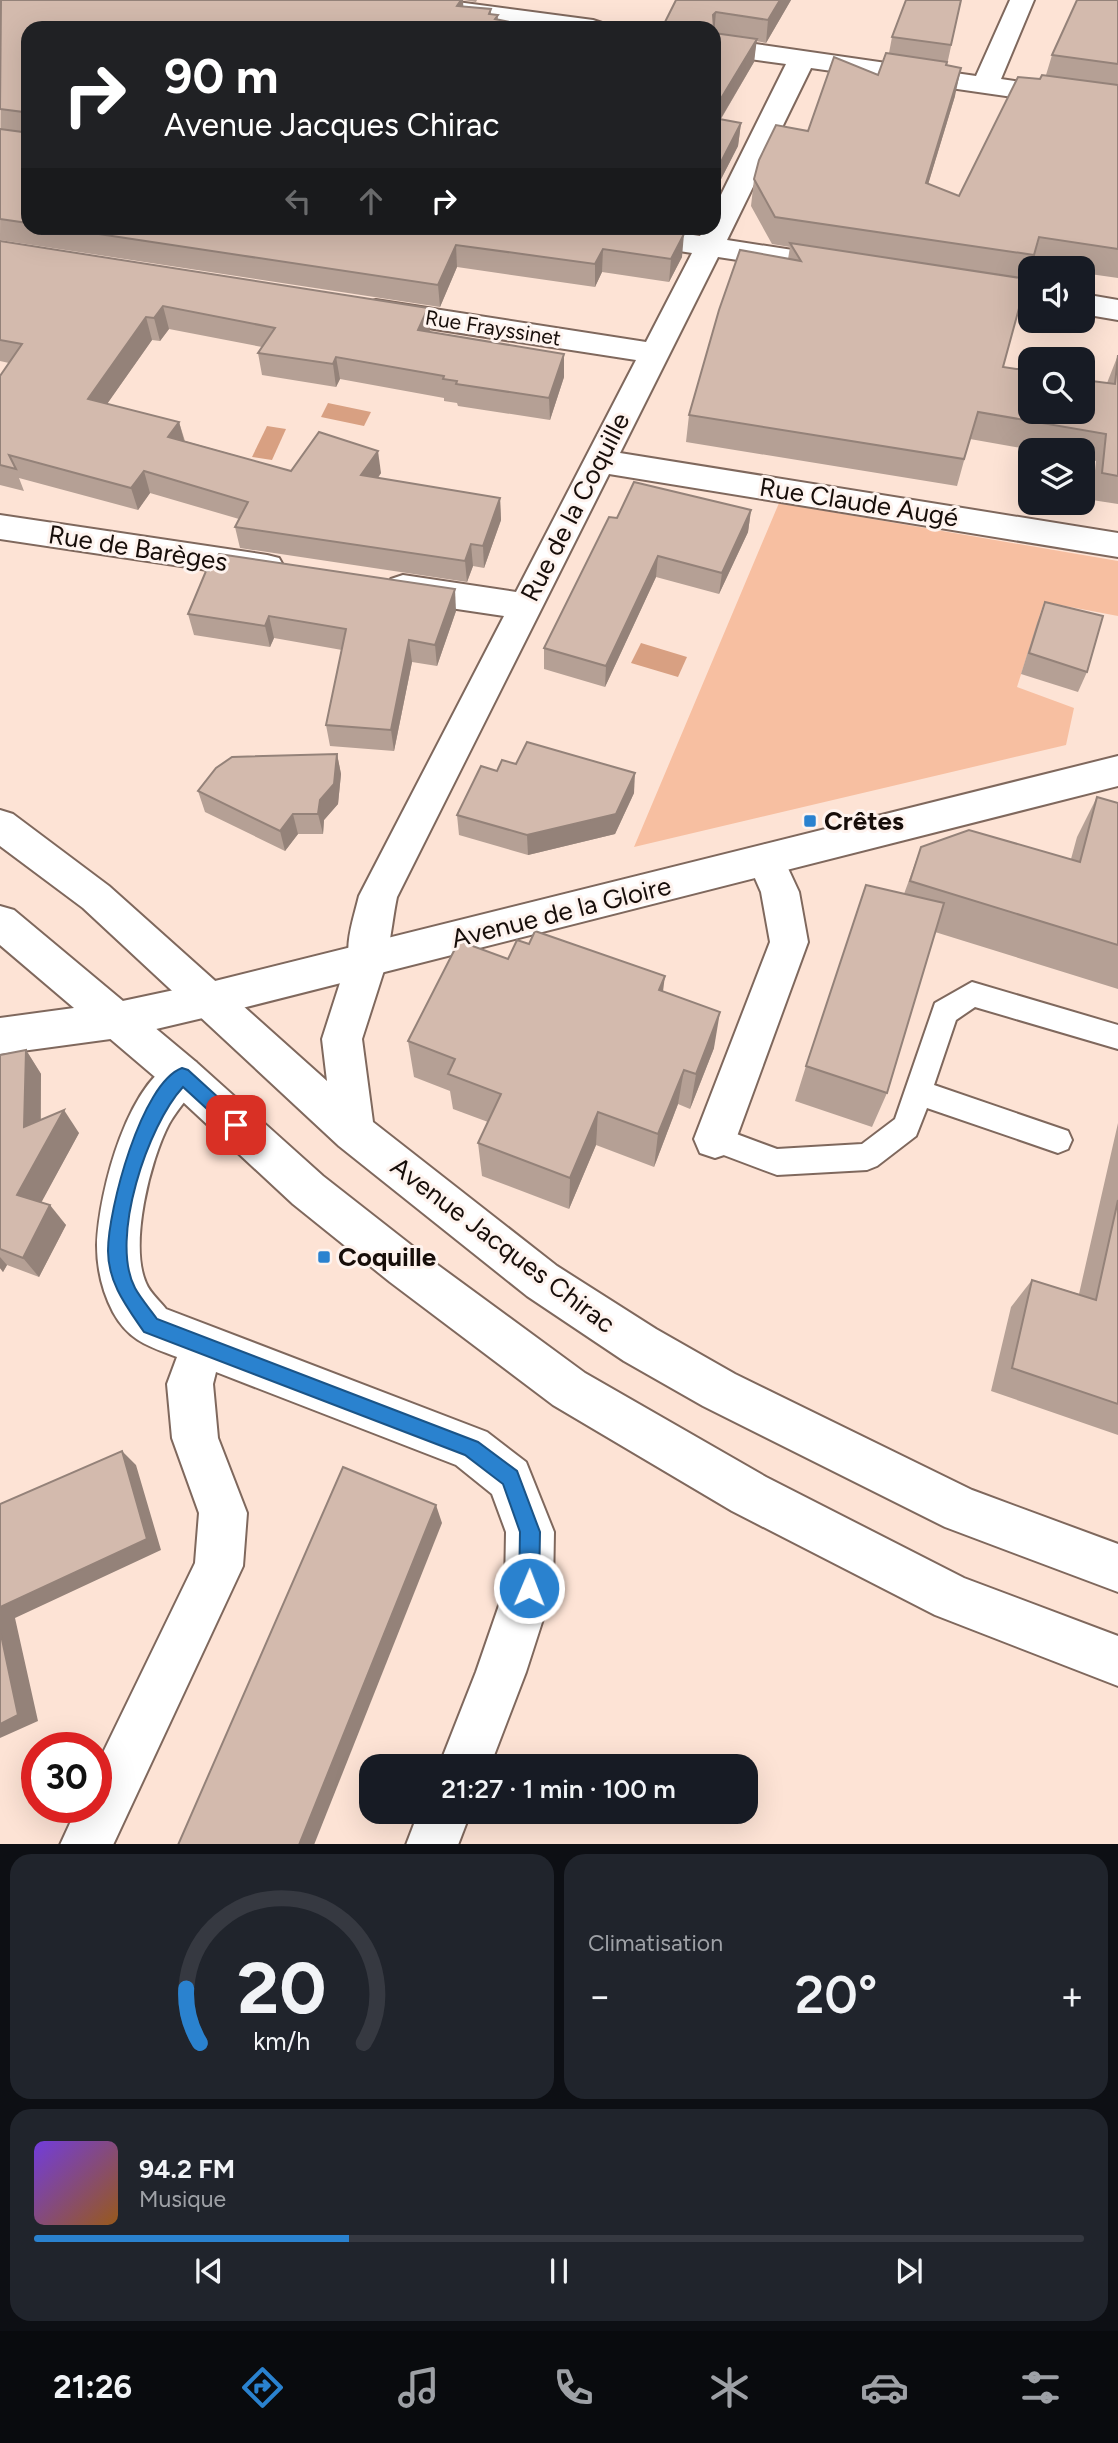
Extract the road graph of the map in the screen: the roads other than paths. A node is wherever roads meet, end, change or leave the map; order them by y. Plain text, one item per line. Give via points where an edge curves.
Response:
1 (387, 0) edge
2 (578, 0) edge
3 (1022, 0) edge
4 (544, 21) edge
5 (561, 21) edge
6 (721, 47) edge
7 (802, 59) junction
8 (985, 85) junction
9 (1118, 104) edge
10 (721, 223) edge
11 (639, 235) edge
12 (715, 235) edge
13 (710, 245) junction
14 (871, 271) edge
15 (951, 284) edge
16 (1018, 294) edge
17 (1095, 306) edge
18 (354, 307) edge
19 (1118, 310) edge
20 (654, 353) junction
21 (599, 461) junction
22 (0, 527) edge
23 (1118, 545) edge
24 (304, 573) edge
25 (373, 583) edge
26 (525, 606) junction
27 (1118, 771) edge
28 (0, 825) edge
29 (766, 860) junction
30 (0, 922) edge
31 (367, 961) junction
32 (207, 1000) junction
33 (118, 1020) junction
34 (0, 1036) edge
35 (1118, 1037) edge
36 (182, 1075) junction
37 (918, 1092) junction
38 (354, 1132) junction
39 (715, 1139) joint
40 (1058, 1140) dead end
41 (204, 1345) junction
42 (1118, 1568) edge
43 (1118, 1661) edge
44 (469, 1754) edge
45 (440, 1824) edge
46 (86, 1844) edge
47 (432, 1844) edge

1 - 4 street
2 - 5 street
3 - 8 street
6 - 7 street
7 - 8 street
7 - 10 street, Rue de la Coquille
8 - 9 street
11 - 13 street
12 - 13 street, Rue de la Coquille
13 - 14 street
13 - 20 street, Rue de la Coquille
15 - 16 street
17 - 19 street
18 - 20 street, Rue Frayssinet
20 - 21 street, Rue de la Coquille
21 - 23 street, Rue Claude Augé
21 - 26 street, Rue de la Coquille
22 - 24 street, Rue de Barèges
25 - 26 street
26 - 31 street, Rue de la Coquille via 378,896
27 - 29 street, Avenue de la Gloire
28 - 32 street, Avenue Jacques Chirac via 96,897
29 - 31 street, Avenue de la Gloire
29 - 39 street via 780,892 789,942
30 - 33 street
31 - 32 street, Avenue de la Gloire
31 - 38 street, Rue de la Coquille via 342,1039
32 - 33 street, Avenue de la Gloire
32 - 38 street, Avenue Jacques Chirac
33 - 34 street, Avenue de la Gloire
33 - 36 street
35 - 37 lane via 972,994 945,1012
36 - 41 street via 163,1096 146,1130 126,1187 117,1252 126,1291 151,1325
36 - 43 street via 308,1190 569,1389 749,1494 952,1598
37 - 39 lane via 905,1127 867,1157 778,1161
37 - 40 lane
38 - 42 street, Avenue Jacques Chirac via 542,1281 640,1345 719,1390 962,1510
41 - 44 street via 471,1448 510,1478 530,1532 529,1588
41 - 46 street via 190,1384 195,1438 223,1513 219,1566
45 - 47 street

